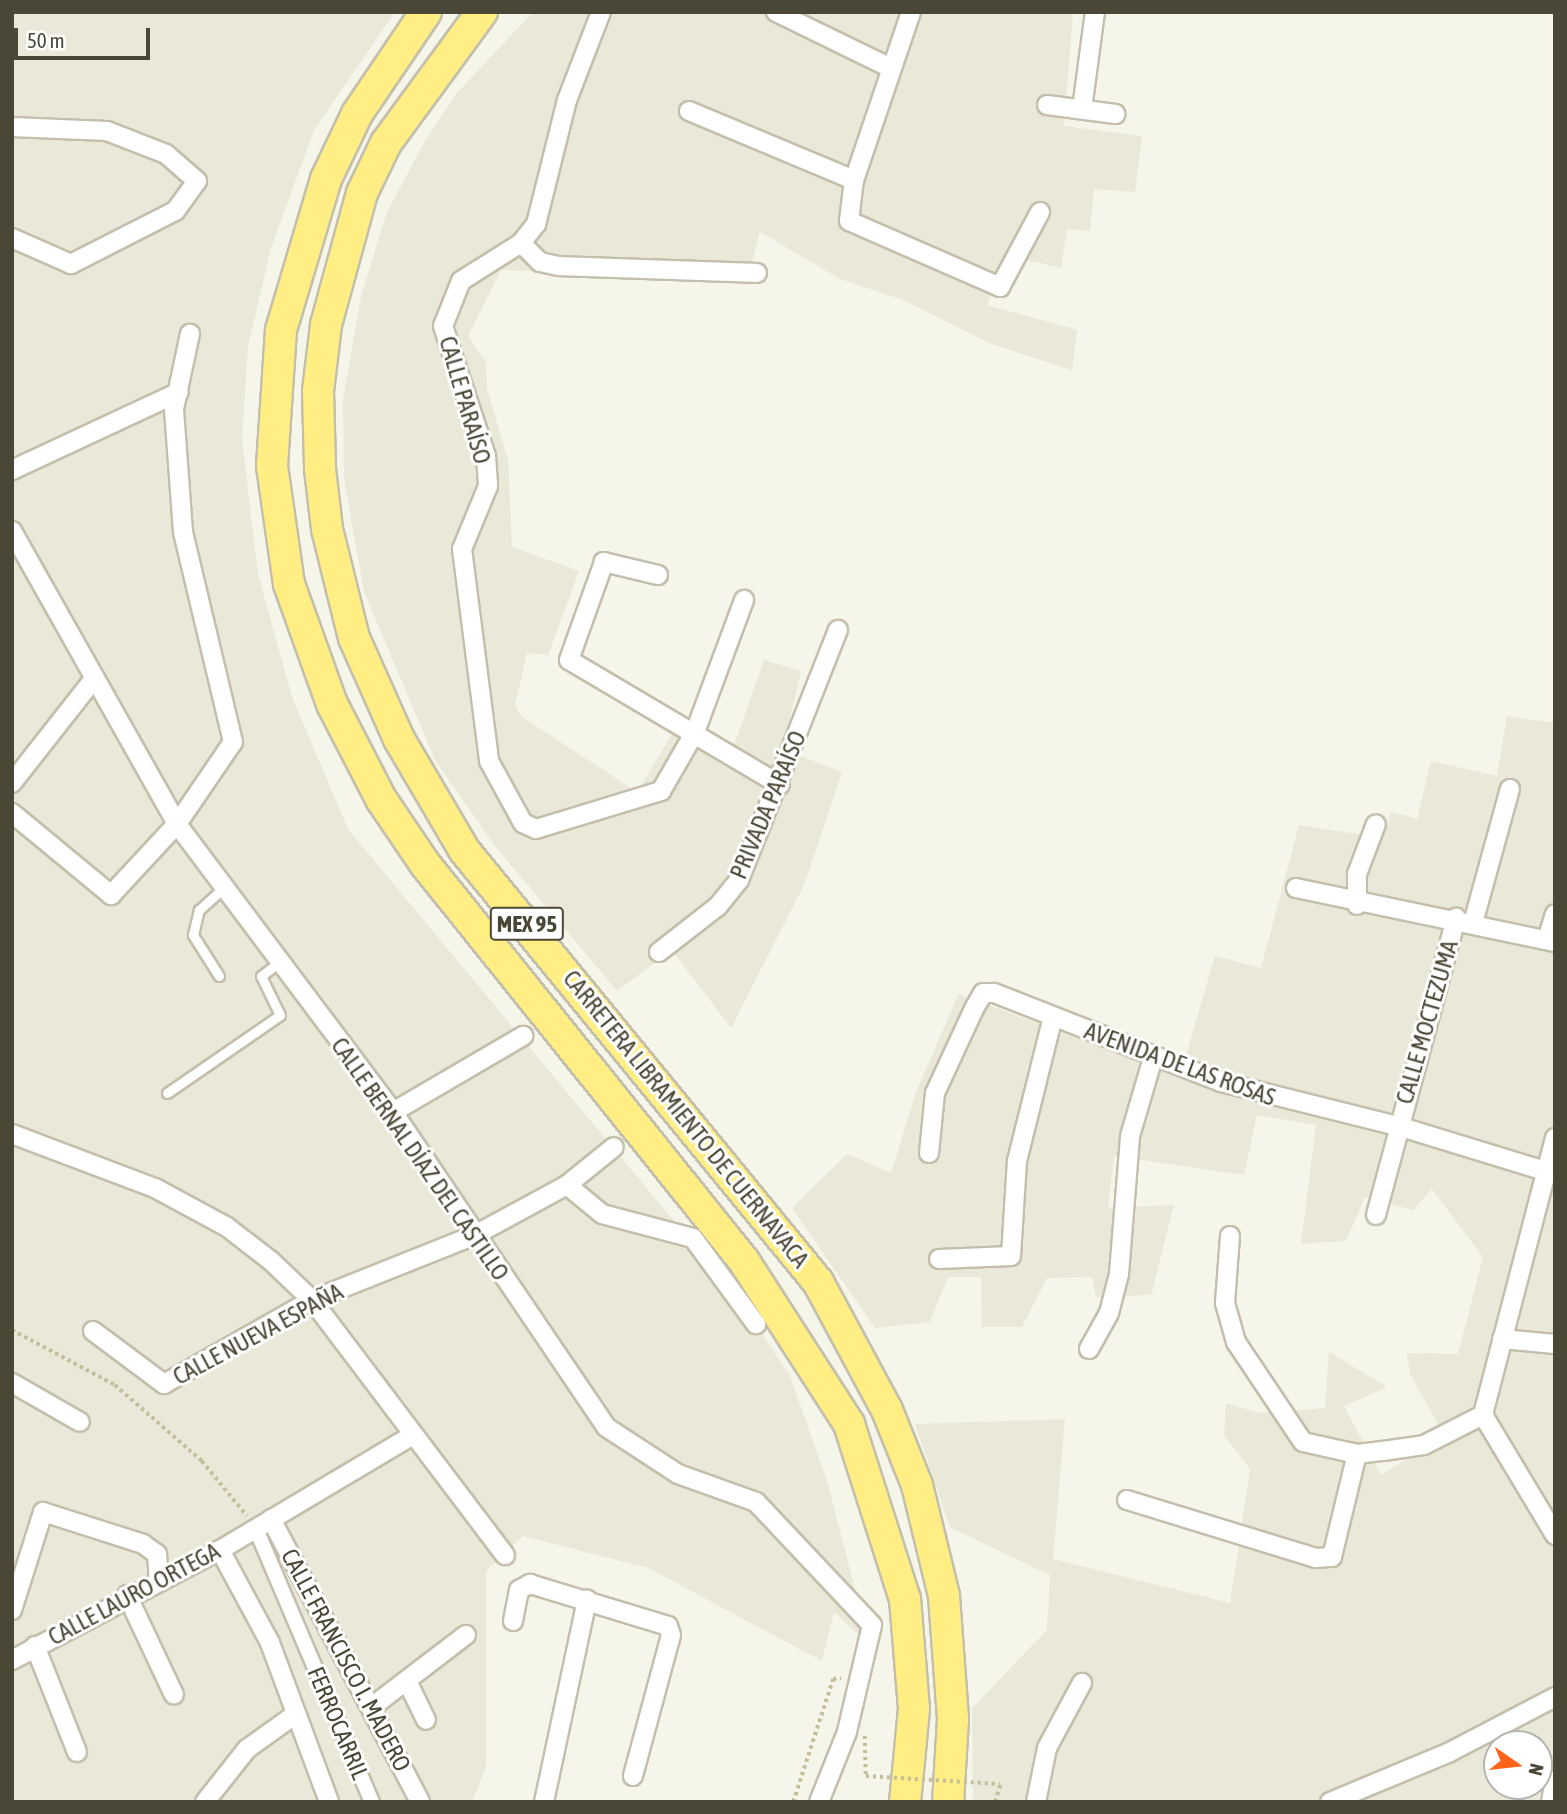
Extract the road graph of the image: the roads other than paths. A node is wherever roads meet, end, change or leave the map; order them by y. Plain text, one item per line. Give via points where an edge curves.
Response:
1 (426, 12) edge
2 (482, 12) edge
3 (601, 12) edge
4 (776, 12) edge
5 (911, 12) edge
6 (1095, 12) edge
7 (891, 68) junction
8 (1047, 105) dead end
9 (1082, 109) junction
10 (689, 111) dead end
11 (1115, 114) dead end
12 (12, 127) edge
13 (854, 180) junction
14 (1040, 212) dead end
15 (12, 238) edge
16 (521, 243) junction
17 (757, 273) dead end
18 (190, 334) dead end
19 (179, 392) junction
20 (12, 470) edge
21 (12, 531) edge
22 (658, 575) dead end
23 (744, 600) dead end
24 (838, 630) dead end
25 (93, 680) junction
26 (695, 732) junction
27 (12, 783) edge
28 (780, 785) junction
29 (1510, 789) dead end
30 (12, 813) edge
31 (177, 824) junction
32 (1376, 824) dead end
33 (1296, 888) dead end
34 (221, 890) junction
35 (1357, 905) junction
36 (1555, 914) edge
37 (1464, 920) junction
38 (1551, 941) edge
39 (659, 951) dead end
40 (277, 964) junction
41 (219, 976) dead end
42 (1054, 1017) junction
43 (523, 1036) dead end
44 (1153, 1058) junction
45 (167, 1093) dead end
46 (393, 1112) junction
47 (1398, 1126) junction
48 (12, 1134) edge
49 (1555, 1138) edge
50 (614, 1147) dead end
51 (929, 1153) dead end
52 (1550, 1173) edge
53 (567, 1185) junction
54 (1376, 1215) dead end
55 (475, 1235) junction
56 (1230, 1236) dead end
57 (939, 1259) dead end
58 (312, 1300) junction
59 (756, 1324) dead end
60 (93, 1331) dead end
61 (1502, 1339) junction
62 (1555, 1344) edge
63 (1089, 1349) dead end
64 (12, 1383) edge
65 (1483, 1415) junction
66 (80, 1422) dead end
67 (411, 1436) junction
68 (1357, 1454) junction
69 (1127, 1500) dead end
70 (271, 1519) junction
71 (256, 1529) junction
72 (1555, 1535) edge
73 (220, 1550) junction
74 (505, 1555) dead end
75 (159, 1581) junction
76 (127, 1595) junction
77 (587, 1600) junction
78 (12, 1609) edge
79 (513, 1621) dead end
80 (466, 1635) dead end
81 (35, 1646) junction
82 (12, 1660) edge
83 (407, 1681) junction
84 (1082, 1683) dead end
85 (174, 1695) dead end
86 (1555, 1697) edge
87 (373, 1706) junction
88 (293, 1716) junction
89 (426, 1720) dead end
90 (77, 1752) dead end
91 (633, 1776) dead end
92 (1555, 1780) edge
93 (205, 1802) edge
94 (329, 1802) edge
95 (372, 1802) edge
96 (420, 1802) edge
97 (544, 1802) edge
98 (820, 1802) edge
99 (905, 1802) edge
100 (948, 1802) edge
101 (1036, 1802) edge
102 (1330, 1802) edge
103 (1551, 1802) edge

1 - 99 highway, CARRETERA LIBRAMIENTO DE CUERNAVACA / MEX 95 via 356,114 326,179 284,318 272,401 272,466 289,584 332,704 388,810 744,1261 849,1424 905,1599 914,1709
2 - 100 highway, CARRETERA LIBRAMIENTO DE CUERNAVACA / MEX 95 via 386,143 362,193 326,325 318,391 320,469 327,529 354,638 399,739 464,850 776,1227 818,1282 870,1377 917,1485 944,1596 953,1719
3 - 16 street, CALLE PARAÍSO via 567,100 536,224
4 - 7 street
5 - 7 street
6 - 9 street
7 - 13 street
8 - 9 street
9 - 11 street
10 - 13 street
12 - 15 street via 107,131 166,154 197,181 175,211 71,264
13 - 14 street via 849,221 991,287 1010,278
16 - 17 street via 540,262 559,266
16 - 26 street, CALLE PARAÍSO via 461,281 443,326 486,456 488,486 462,549 489,761 523,823 536,829 661,791
18 - 19 street
19 - 20 street
19 - 31 street via 174,409 183,532 233,742
21 - 25 street, CALLE BERNAL DÍAZ DEL CASTILLO
22 - 26 street via 604,562 569,660
23 - 26 street, CALLE PARAÍSO
24 - 28 street, PRIVADA PARAÍSO
25 - 27 street
25 - 31 street, CALLE BERNAL DÍAZ DEL CASTILLO
26 - 28 street
28 - 39 street, PRIVADA PARAÍSO via 739,880 718,906
29 - 37 street, CALLE MOCTEZUMA
30 - 31 street via 111,895
31 - 34 street, CALLE BERNAL DÍAZ DEL CASTILLO
32 - 35 street via 1357,874
33 - 35 street
34 - 40 street, CALLE BERNAL DÍAZ DEL CASTILLO
34 - 41 lane via 199,910 193,935
35 - 37 street
36 - 38 street
37 - 38 street
37 - 47 street, CALLE MOCTEZUMA
40 - 45 lane via 261,976 280,1015
40 - 46 street, CALLE BERNAL DÍAZ DEL CASTILLO
42 - 44 street, AVENIDA DE LAS ROSAS
42 - 51 street, AVENIDA DE LAS ROSAS via 983,993 935,1093
42 - 57 street via 1017,1161 1011,1256
43 - 46 street
44 - 47 street, AVENIDA DE LAS ROSAS via 1296,1105
44 - 63 street via 1130,1136 1119,1274 1110,1313
46 - 55 street, CALLE BERNAL DÍAZ DEL CASTILLO
47 - 52 street, AVENIDA DE LAS ROSAS
47 - 54 street, CALLE MOCTEZUMA
48 - 58 street via 155,1188 227,1227
49 - 52 street
50 - 53 street, CALLE NUEVA ESPAÑA
52 - 61 street
53 - 55 street, CALLE NUEVA ESPAÑA
53 - 59 street via 602,1214 693,1238
55 - 58 street, CALLE NUEVA ESPAÑA
55 - 98 street, CALLE BERNAL DÍAZ DEL CASTILLO via 606,1427 678,1474 756,1502 872,1625 846,1732
56 - 68 street via 1225,1303 1241,1351 1303,1441
58 - 60 street, CALLE NUEVA ESPAÑA via 164,1384
58 - 67 street
61 - 62 street
61 - 65 street
64 - 66 street
65 - 68 street via 1424,1445
65 - 72 street
67 - 70 street, CALLE LAURO ORTEGA
67 - 74 street
68 - 69 street via 1332,1556 1316,1558
70 - 71 street, CALLE LAURO ORTEGA
70 - 87 street, CALLE FRANCISCO I. MADERO
71 - 73 street, CALLE LAURO ORTEGA
71 - 95 street, FERROCARRIL
73 - 75 street, CALLE LAURO ORTEGA
73 - 88 street via 270,1643
75 - 76 street, CALLE LAURO ORTEGA
75 - 78 street via 157,1554 143,1544 43,1512
76 - 81 street, CALLE LAURO ORTEGA
76 - 85 street
77 - 79 street via 522,1585
77 - 91 street via 662,1621 671,1635
77 - 97 street
80 - 83 street
81 - 82 street, CALLE LAURO ORTEGA
81 - 90 street
83 - 87 street
83 - 89 street
84 - 101 street via 1047,1748
86 - 102 street via 1448,1753
87 - 96 street, CALLE FRANCISCO I. MADERO
88 - 93 street via 247,1749
88 - 94 street
92 - 103 street

